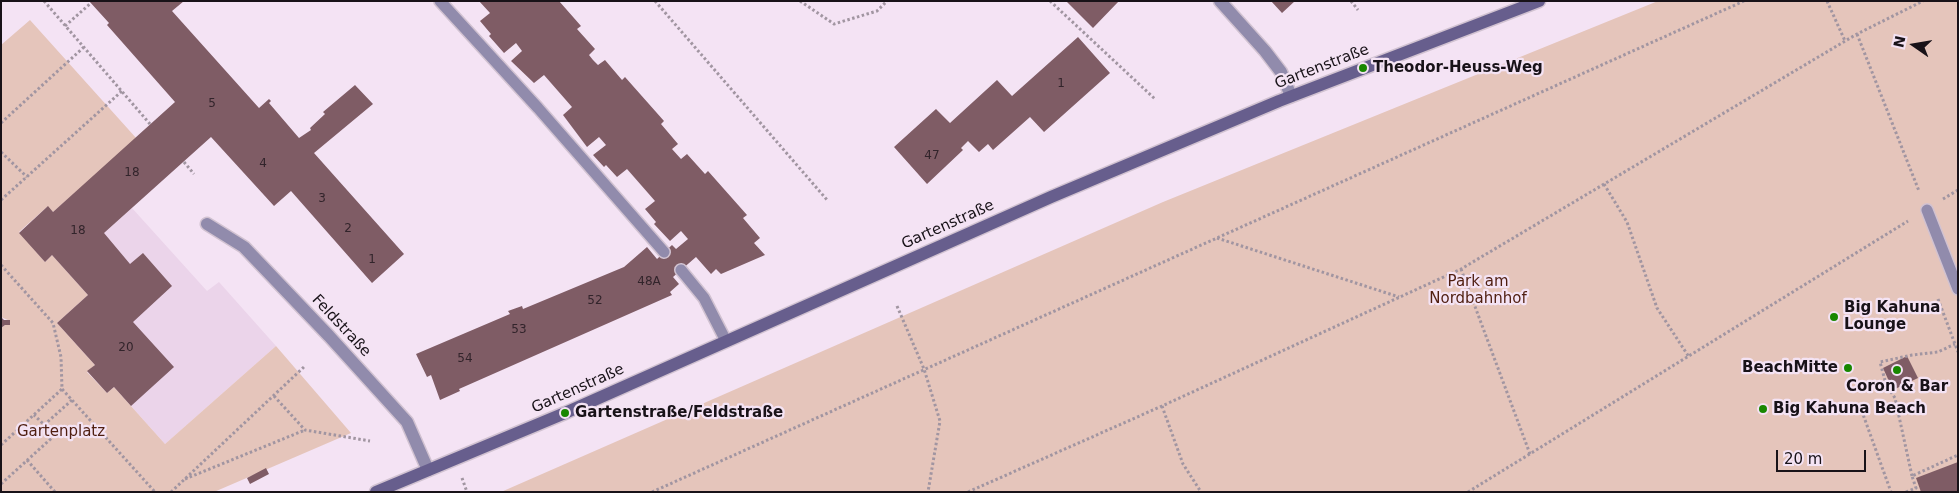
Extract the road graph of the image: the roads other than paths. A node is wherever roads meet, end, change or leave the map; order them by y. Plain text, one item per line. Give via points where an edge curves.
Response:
1 (440, 1) edge
2 (1220, 1) edge
3 (1539, 1) edge
4 (1291, 96) junction
5 (1927, 210) road end
6 (208, 224) dead end
7 (664, 252) dead end
8 (681, 270) dead end
9 (1958, 290) edge
10 (726, 341) junction
11 (428, 470) junction
12 (376, 492) edge

1 - 7 lane
2 - 4 street via 1265,51
3 - 4 street, Gartenstraße
4 - 10 street, Gartenstraße via 1051,197
5 - 9 lane
6 - 11 street, Feldstraße via 244,247 394,408 409,425
8 - 10 lane via 704,298
10 - 11 street, Gartenstraße
11 - 12 street, Gartenstraße

